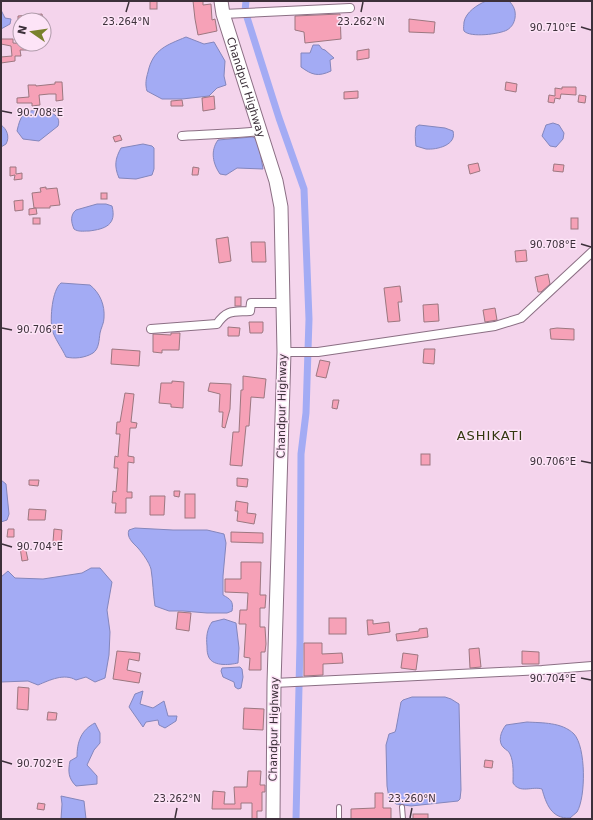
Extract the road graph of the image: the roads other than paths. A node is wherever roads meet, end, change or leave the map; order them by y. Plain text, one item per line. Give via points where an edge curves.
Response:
1 (221, 1) edge
2 (350, 8) dead end
3 (227, 14) junction
4 (261, 131) junction
5 (182, 136) dead end
6 (592, 252) edge
7 (284, 303) junction
8 (151, 329) dead end
9 (290, 351) junction
10 (592, 666) edge
11 (279, 682) junction
12 (339, 807) dead end
13 (402, 807) dead end
14 (273, 819) edge
15 (339, 819) edge
16 (403, 819) edge

1 - 3 main road, Chandpur Highway
2 - 3 street
3 - 4 main road, Chandpur Highway
4 - 5 street
4 - 7 main road, Chandpur Highway via 282,206
6 - 9 street via 522,318 495,326 318,352
7 - 8 street via 251,303 250,311 229,313 217,324
7 - 9 main road, Chandpur Highway
9 - 11 main road, Chandpur Highway
10 - 11 street
11 - 14 main road, Chandpur Highway
12 - 15 lane
13 - 16 lane

